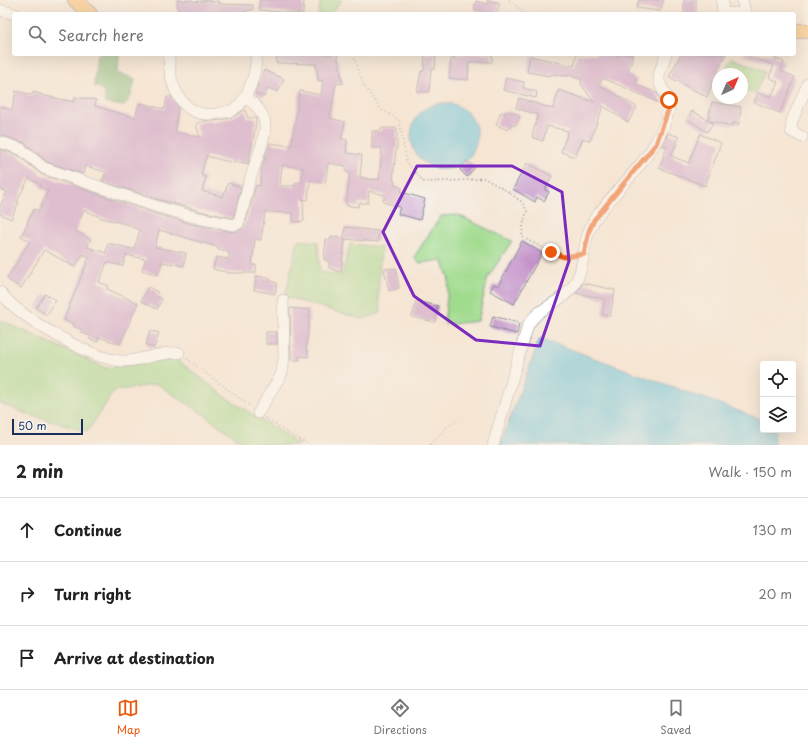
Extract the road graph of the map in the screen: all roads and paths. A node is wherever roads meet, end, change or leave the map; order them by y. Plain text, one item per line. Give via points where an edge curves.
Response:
1 (75, 0) edge
2 (509, 0) edge
3 (722, 0) edge
4 (742, 0) edge
5 (0, 10) edge
6 (88, 12) edge
7 (523, 12) edge
8 (723, 12) edge
9 (745, 12) edge
10 (12, 13) edge
11 (796, 31) edge
12 (808, 31) edge
13 (169, 56) edge
14 (256, 56) edge
15 (354, 56) edge
16 (665, 56) edge
17 (808, 83) edge
18 (245, 97) junction
19 (802, 137) dead end
20 (0, 142) edge
21 (584, 254) junction
22 (0, 292) edge
23 (283, 300) dead end
24 (179, 352) joint
25 (258, 413) junction
26 (457, 421) dead end
27 (310, 445) edge
28 (430, 445) edge
29 (493, 445) edge

1 - 6 main road
2 - 7 path
3 - 8 street
4 - 9 street
5 - 10 street
11 - 12 main road
13 - 18 street via 172,79 181,102 193,112 212,115 234,110
14 - 18 street via 254,74
15 - 21 path via 364,86 382,110 399,120 407,163 424,182 484,178 522,202 526,211 522,237 564,257
16 - 21 street via 659,81 669,100 669,108 661,132 648,155 594,220
17 - 19 street via 792,121 791,131
18 - 20 street via 258,108 265,129 242,214 238,224 234,226 158,207 44,168 22,149
21 - 29 street via 577,279 571,289 539,312 528,325
22 - 24 street via 44,328 99,356 121,361
23 - 25 street via 282,373
24 - 25 path
25 - 27 path
26 - 28 path via 448,426

